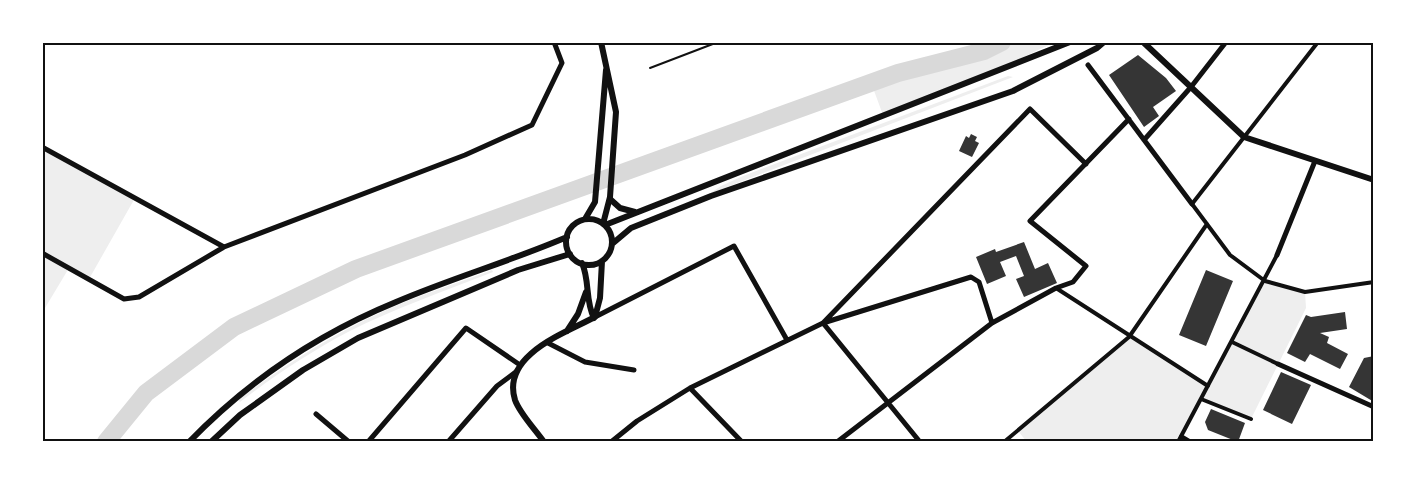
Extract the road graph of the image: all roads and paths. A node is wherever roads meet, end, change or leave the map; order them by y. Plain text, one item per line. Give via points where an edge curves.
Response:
1 (554, 42) edge
2 (601, 42) edge
3 (717, 42) edge
4 (1070, 42) edge
5 (1104, 42) edge
6 (1143, 42) edge
7 (1226, 42) edge
8 (1318, 42) edge
9 (607, 63) junction
10 (1088, 65) dead end
11 (650, 68) dead end
12 (1191, 87) junction
13 (1129, 119) junction
14 (1244, 137) junction
15 (1144, 140) junction
16 (42, 147) edge
17 (1315, 161) junction
18 (1086, 164) junction
19 (1374, 180) edge
20 (610, 198) junction
21 (1192, 204) junction
22 (636, 212) junction
23 (585, 219) junction
24 (1207, 224) junction
25 (604, 225) junction
26 (567, 237) junction
27 (612, 244) junction
28 (224, 247) junction
29 (42, 253) edge
30 (570, 254) junction
31 (1277, 255) joint
32 (602, 261) junction
33 (582, 264) junction
34 (1265, 280) junction
35 (1374, 282) edge
36 (588, 283) junction
37 (1056, 288) junction
38 (595, 318) junction
39 (823, 323) junction
40 (992, 323) junction
41 (565, 333) junction
42 (1129, 337) junction
43 (787, 340) junction
44 (1232, 342) junction
45 (548, 343) junction
46 (1278, 364) joint
47 (518, 368) junction
48 (634, 370) dead end
49 (1208, 387) junction
50 (690, 388) junction
51 (1201, 399) junction
52 (889, 404) junction
53 (1374, 407) edge
54 (316, 414) dead end
55 (1251, 420) dead end
56 (1181, 436) junction
57 (189, 442) edge
58 (211, 442) edge
59 (349, 442) edge
60 (368, 442) edge
61 (448, 442) edge
62 (544, 442) edge
63 (611, 442) edge
64 (742, 442) edge
65 (837, 442) edge
66 (920, 442) edge
67 (1004, 442) edge
68 (1178, 442) edge
69 (1191, 442) edge

1 - 28 street via 562,63 532,125 465,155
2 - 9 street
3 - 11 lane
4 - 22 street
5 - 27 street via 1013,91 711,196 631,228
6 - 12 street
7 - 12 street
8 - 14 street
9 - 20 street via 616,112
9 - 23 street via 595,202
10 - 13 street
12 - 14 street
12 - 15 street
13 - 15 street
13 - 18 street
14 - 17 street
14 - 21 street
15 - 21 street
16 - 28 street
17 - 19 street
17 - 31 street
18 - 37 street via 1030,221 1086,266 1073,282
18 - 39 street via 1030,109
20 - 22 street via 620,208
20 - 25 street
21 - 24 street
22 - 25 street
23 - 25 street
23 - 26 street via 571,228
24 - 34 street via 1230,255
24 - 42 street
25 - 27 street
26 - 30 street
26 - 57 street via 396,302 332,332 264,375
27 - 32 street
28 - 29 street via 139,297 124,299
30 - 33 street
30 - 58 street via 518,270 358,338 303,370 240,415
31 - 34 street
32 - 33 street
32 - 38 street
33 - 36 street
34 - 35 street via 1305,292
34 - 44 street
36 - 38 street via 589,310
36 - 41 street via 578,314
37 - 40 street
37 - 42 street
38 - 41 street
38 - 43 street via 734,246
39 - 40 street via 971,277 979,282
39 - 43 street
39 - 52 street
40 - 52 street
41 - 45 street
42 - 49 street
42 - 67 street
43 - 50 street
44 - 46 street
44 - 49 street
45 - 47 street via 531,352
45 - 48 street via 585,362
46 - 53 street
47 - 60 street via 466,328
47 - 61 street
47 - 62 street via 513,382 516,402
49 - 51 street
50 - 63 street
50 - 64 street
51 - 55 street
51 - 56 street
52 - 65 street
52 - 66 street
54 - 59 street
56 - 68 street
56 - 69 street

